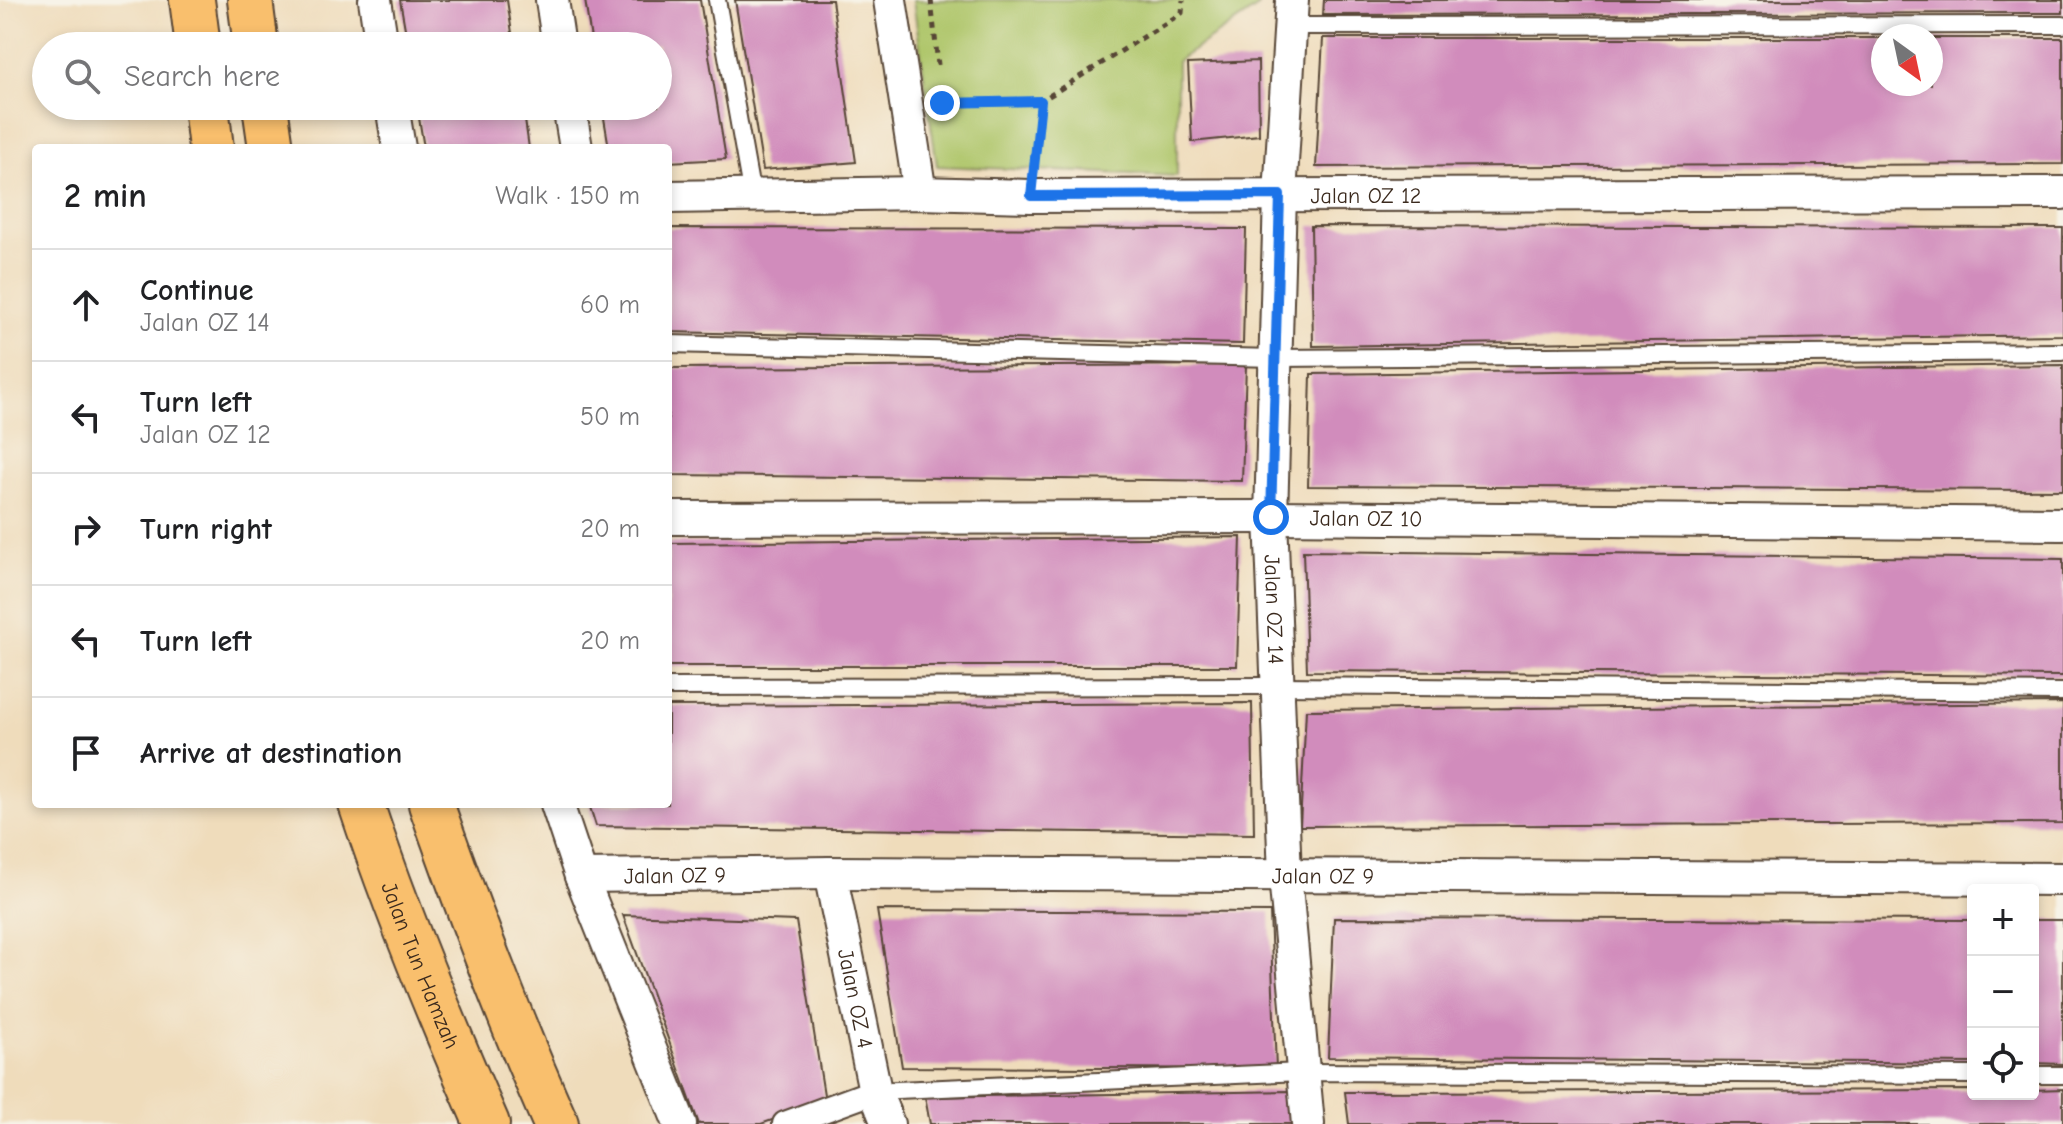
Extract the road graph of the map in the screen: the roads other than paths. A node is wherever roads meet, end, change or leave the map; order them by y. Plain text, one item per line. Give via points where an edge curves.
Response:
1 (192, 0) edge
2 (250, 0) edge
3 (375, 0) edge
4 (552, 0) edge
5 (717, 0) edge
6 (890, 0) edge
7 (1292, 13) edge
8 (2063, 25) edge
9 (196, 32) edge
10 (254, 32) edge
11 (380, 32) edge
12 (557, 32) edge
13 (208, 120) edge
14 (267, 120) edge
15 (394, 120) edge
16 (571, 120) edge
17 (211, 144) edge
18 (270, 144) edge
19 (398, 144) edge
20 (575, 144) edge
21 (920, 193) junction
22 (2063, 193) edge
23 (1280, 195) junction
24 (752, 196) junction
25 (672, 197) edge
26 (672, 344) edge
27 (2063, 352) edge
28 (1275, 358) junction
29 (1271, 517) junction
30 (672, 518) edge
31 (2063, 524) edge
32 (1277, 686) junction
33 (672, 687) edge
34 (2063, 692) edge
35 (362, 808) edge
36 (432, 808) edge
37 (558, 808) edge
38 (830, 873) junction
39 (581, 876) junction
40 (1285, 876) junction
41 (2063, 879) edge
42 (1302, 1072) junction
43 (1967, 1075) edge
44 (2039, 1075) edge
45 (2063, 1075) edge
46 (875, 1091) junction
47 (487, 1124) edge
48 (556, 1124) edge
49 (680, 1124) edge
50 (785, 1124) edge
51 (888, 1124) edge
52 (1308, 1124) edge

1 - 9 main road
2 - 10 main road
3 - 11 street
4 - 12 street
5 - 24 lane
6 - 21 street
7 - 8 lane
7 - 23 street, Jalan OZ 14
13 - 17 main road
14 - 18 main road
15 - 19 street
16 - 20 street
21 - 23 street, Jalan OZ 12
21 - 24 street, Jalan OZ 12
22 - 23 street, Jalan OZ 12
23 - 28 street, Jalan OZ 14
24 - 25 street, Jalan OZ 12
26 - 28 lane
27 - 28 lane
28 - 29 street, Jalan OZ 14
29 - 30 street, Jalan OZ 10
29 - 31 street, Jalan OZ 10
29 - 32 street, Jalan OZ 14
32 - 33 lane
32 - 34 lane
32 - 40 street, Jalan OZ 14
35 - 47 main road, Jalan Tun Hamzah via 435,1006
36 - 48 main road
37 - 39 street
38 - 39 street, Jalan OZ 9
38 - 40 street, Jalan OZ 9
38 - 46 street, Jalan OZ 4
39 - 49 street
40 - 41 street, Jalan OZ 9
40 - 42 street, Jalan OZ 14
42 - 43 lane
42 - 46 lane
42 - 52 street, Jalan OZ 14
44 - 45 lane
46 - 50 street
46 - 51 street, Jalan OZ 4

